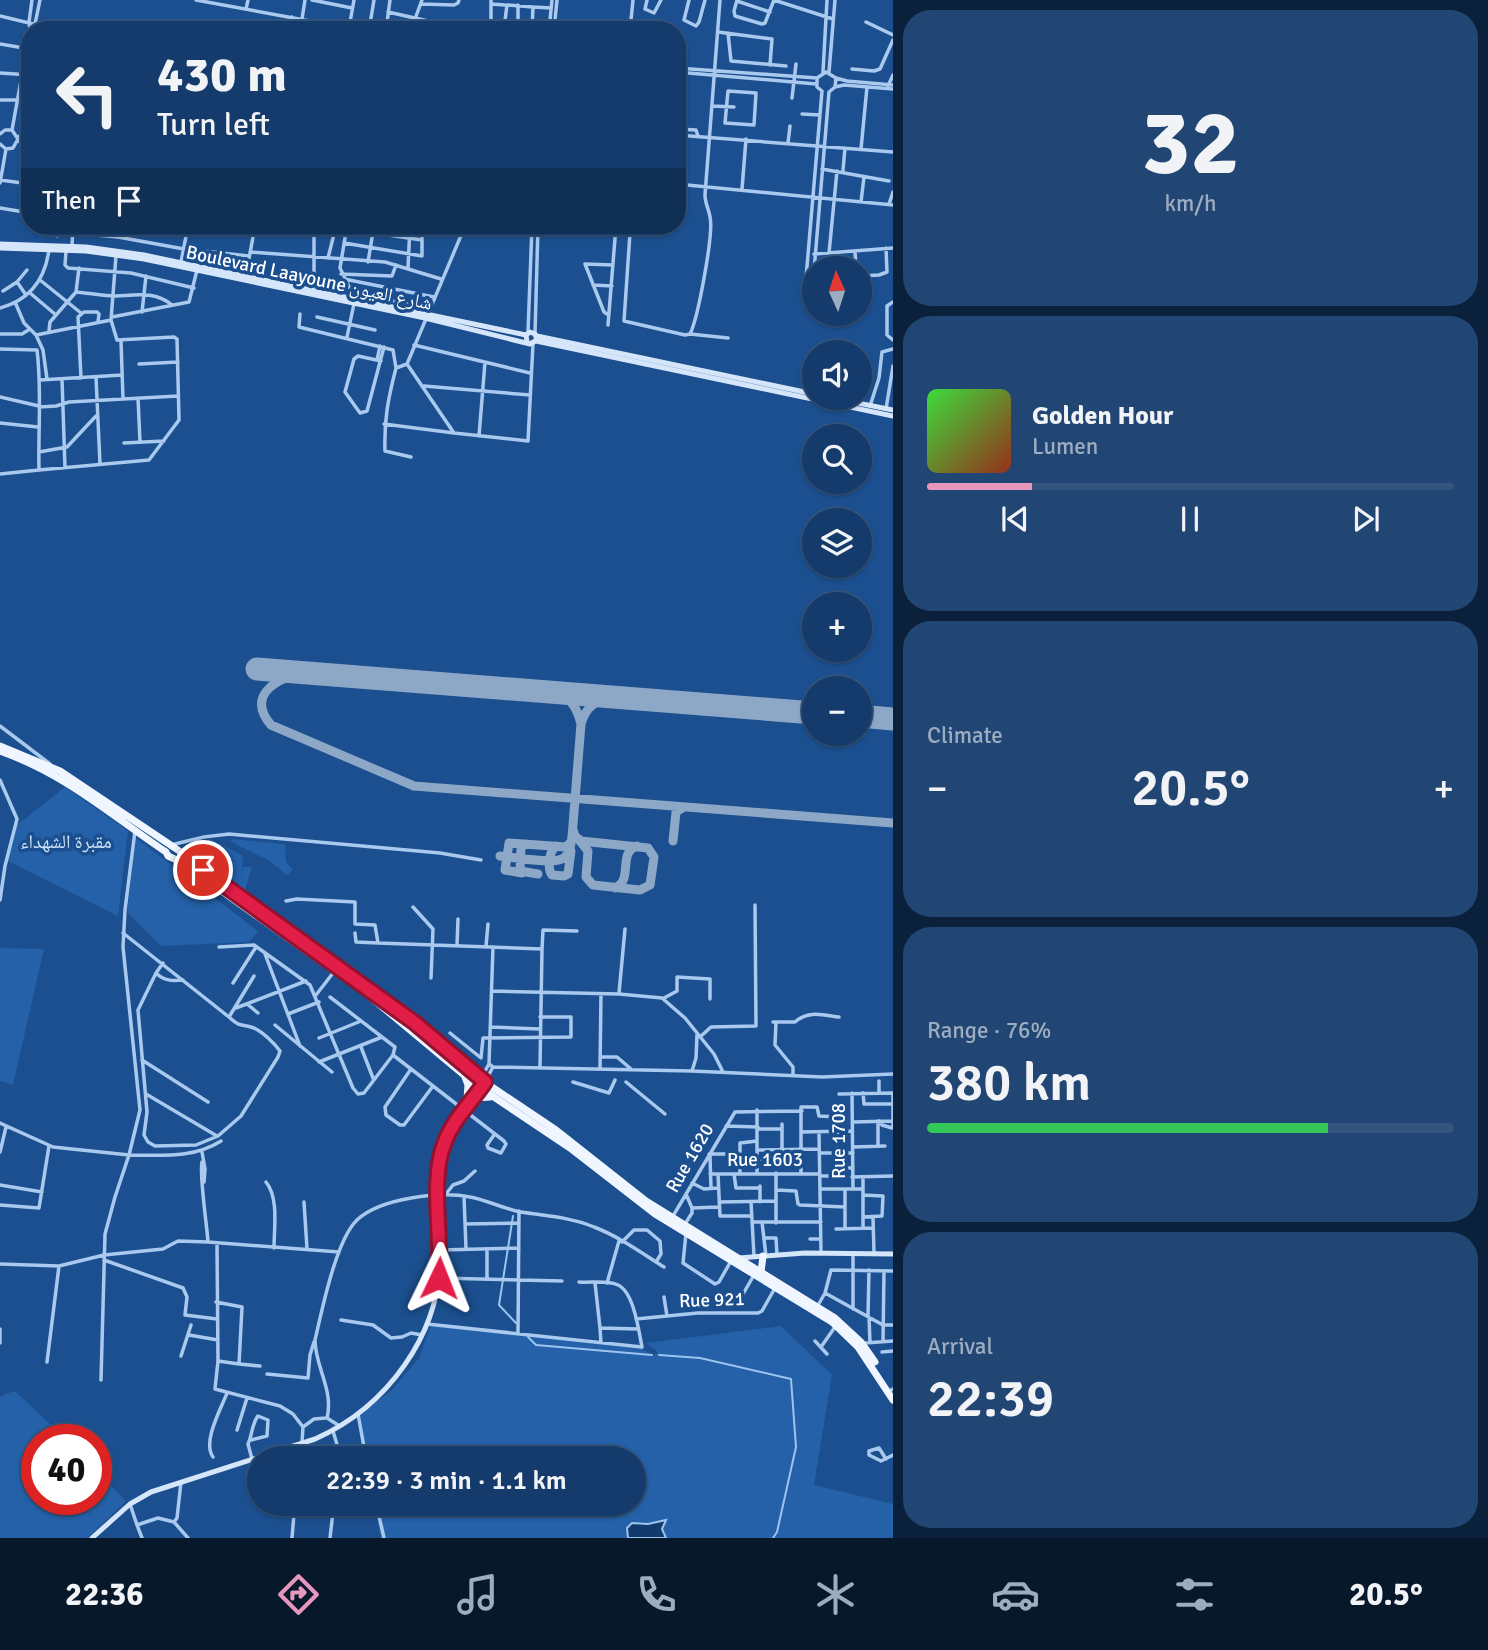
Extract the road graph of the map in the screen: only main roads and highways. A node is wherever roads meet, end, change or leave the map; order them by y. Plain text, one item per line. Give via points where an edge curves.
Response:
1 (0, 746) edge
2 (0, 751) edge
3 (174, 851) junction
4 (463, 1073) junction
5 (481, 1083) junction
6 (493, 1097) junction
7 (657, 1212) junction
8 (685, 1229) junction
9 (761, 1256) road end
10 (758, 1273) junction
11 (892, 1391) edge
12 (893, 1399) edge

1 - 3 main road via 60,771
2 - 3 main road via 58,776
3 - 4 main road
3 - 5 main road via 415,1023
4 - 5 main road
4 - 6 main road via 468,1103
5 - 6 main road
5 - 7 main road via 556,1130
6 - 7 main road
7 - 8 main road
7 - 8 main road
8 - 10 main road
9 - 10 main road
10 - 11 main road via 844,1325 861,1342
10 - 12 main road via 836,1325 859,1347

